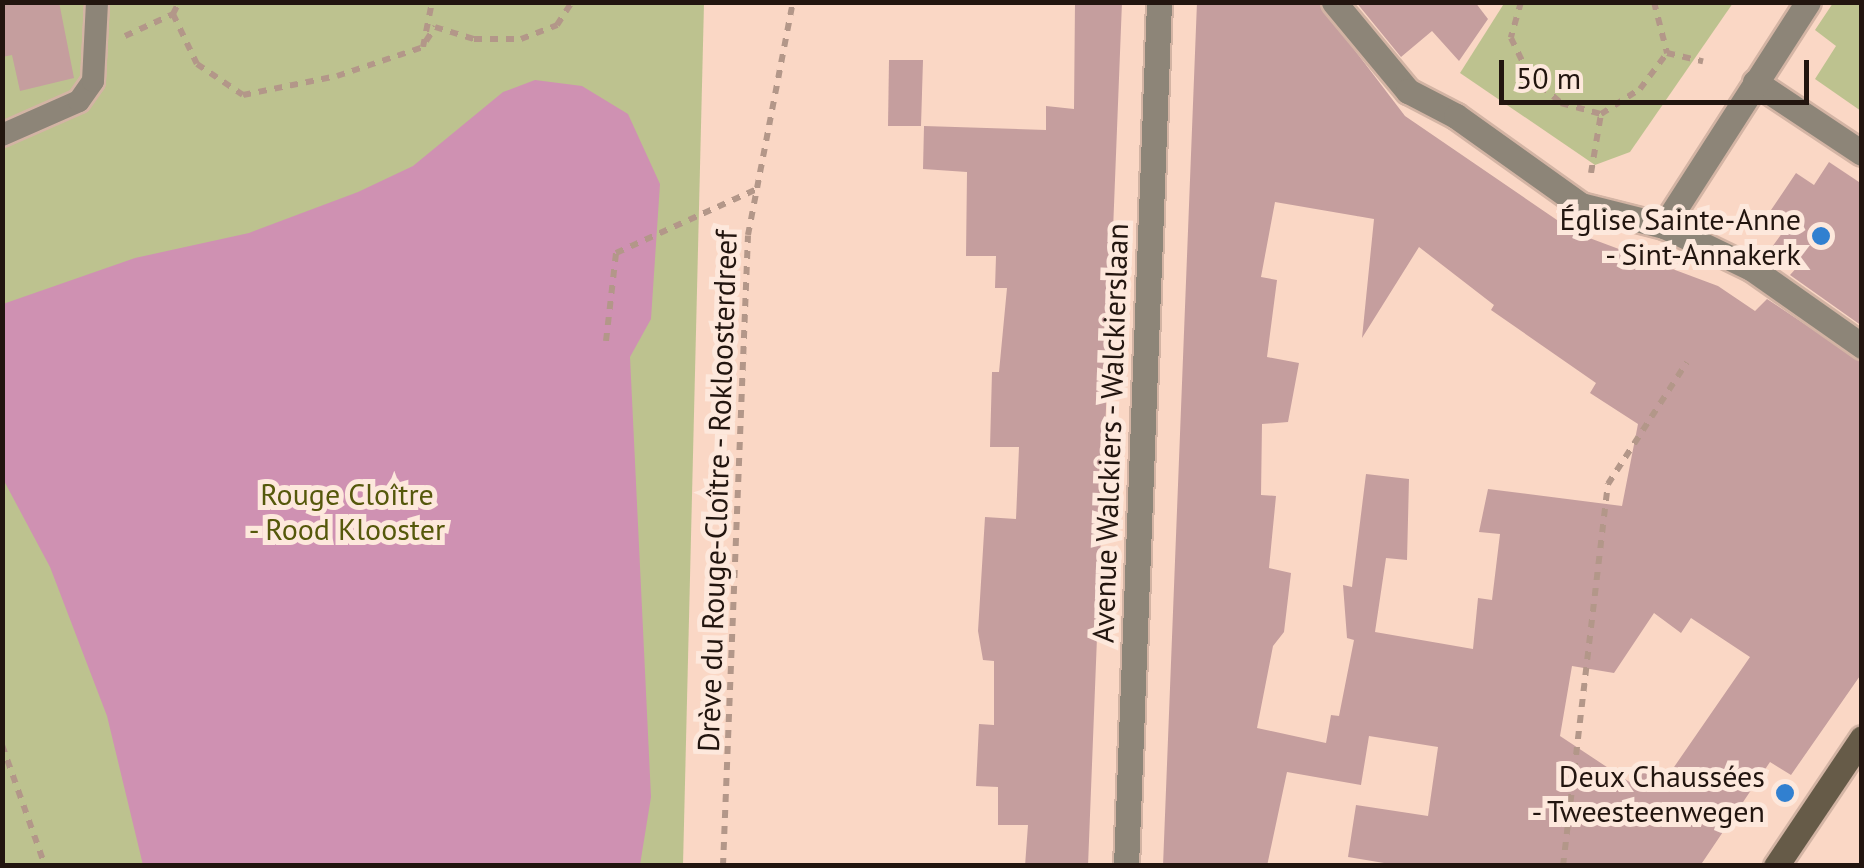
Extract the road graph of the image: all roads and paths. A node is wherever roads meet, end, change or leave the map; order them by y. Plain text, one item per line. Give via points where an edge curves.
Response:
1 (96, 2) edge
2 (179, 2) edge
3 (432, 2) edge
4 (572, 2) edge
5 (793, 2) edge
6 (1159, 2) edge
7 (1334, 2) edge
8 (1522, 2) edge
9 (1654, 2) edge
10 (1808, 2) edge
11 (173, 14) junction
12 (423, 47) junction
13 (97, 50) junction
14 (1667, 53) junction
15 (1703, 62) dead end
16 (1756, 82) junction
17 (1602, 114) junction
18 (2, 135) edge
19 (1862, 153) edge
20 (1591, 174) dead end
21 (755, 190) junction
22 (1664, 226) junction
23 (606, 340) dead end
24 (1862, 346) edge
25 (1687, 362) dead end
26 (1862, 738) edge
27 (2, 745) edge
28 (45, 866) edge
29 (723, 866) edge
30 (1126, 866) edge
31 (1563, 866) edge
32 (1776, 866) edge

1 - 13 lane
2 - 11 path
3 - 12 path
4 - 12 path via 556,25 522,39 474,39 435,27
5 - 21 path, Drève du Rouge-Cloître - Rokloosterdreef
6 - 30 street, Avenue Walckiers - Walckierslaan
7 - 22 street via 1408,91 1456,116 1581,205
8 - 17 path via 1511,38 1529,76 1561,103
9 - 14 path
10 - 16 street
11 - 12 path via 197,64 243,95 337,76
11 - 13 path
13 - 18 lane via 93,81 79,101
14 - 15 path
14 - 17 path via 1640,90
16 - 19 street
16 - 22 street
17 - 20 path
21 - 23 path via 616,253
21 - 29 path, Drève du Rouge-Cloître - Rokloosterdreef via 742,332
22 - 24 street via 1751,268
25 - 31 path via 1608,484
26 - 32 main road
27 - 28 path

